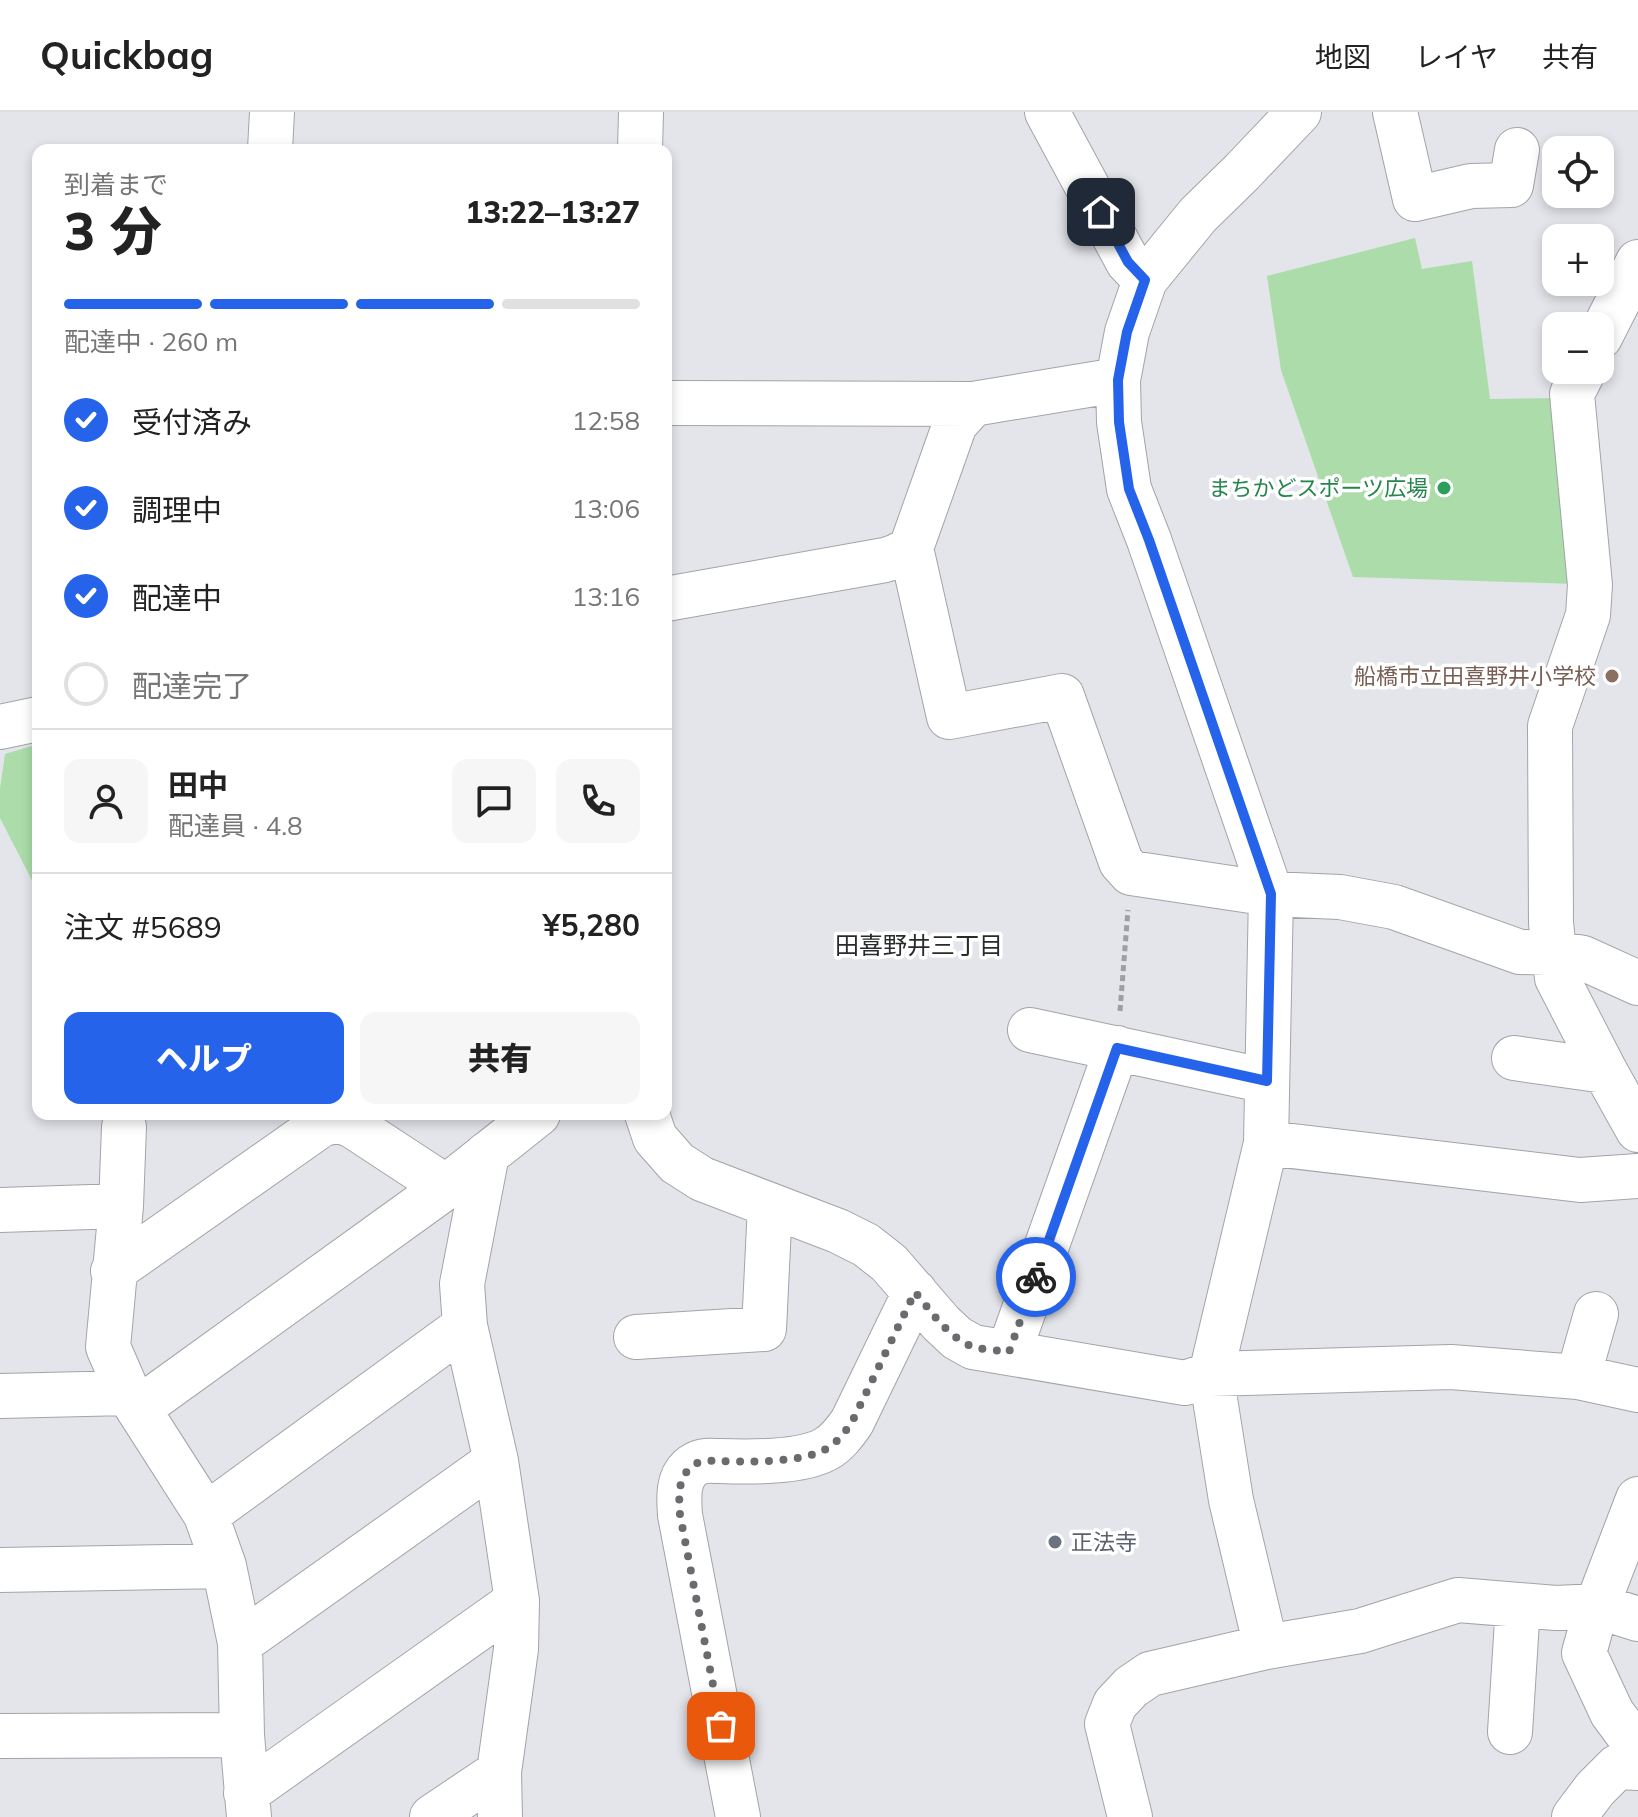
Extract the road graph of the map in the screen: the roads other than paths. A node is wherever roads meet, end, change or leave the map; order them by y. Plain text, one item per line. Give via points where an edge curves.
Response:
1 (272, 112) edge
2 (641, 112) edge
3 (1047, 112) edge
4 (1299, 112) edge
5 (1395, 112) edge
6 (270, 144) edge
7 (640, 144) edge
8 (1517, 150) dead end
9 (1638, 262) edge
10 (1145, 280) junction
11 (1613, 312) edge
12 (1118, 380) junction
13 (1577, 384) edge
14 (672, 403) edge
15 (973, 404) junction
16 (911, 548) junction
17 (672, 598) edge
18 (32, 720) edge
19 (0, 727) edge
20 (1271, 894) junction
21 (1555, 953) junction
22 (1638, 983) edge
23 (1030, 1030) dead end
24 (1117, 1048) junction
25 (1514, 1058) dead end
26 (1605, 1071) junction
27 (1267, 1081) junction
28 (530, 1120) edge
29 (649, 1120) edge
30 (124, 1127) dead end
31 (1638, 1130) edge
32 (1266, 1143) junction
33 (487, 1154) junction
34 (1638, 1176) edge
35 (446, 1187) junction
36 (770, 1205) junction
37 (121, 1206) junction
38 (0, 1210) edge
39 (113, 1271) junction
40 (915, 1292) junction
41 (1596, 1314) dead end
42 (465, 1326) junction
43 (636, 1337) dead end
44 (1009, 1352) junction
45 (1211, 1374) junction
46 (1578, 1377) junction
47 (1638, 1390) edge
48 (0, 1396) edge
49 (133, 1401) junction
50 (496, 1461) junction
51 (1638, 1499) edge
52 (206, 1515) junction
53 (224, 1566) junction
54 (0, 1570) edge
55 (517, 1601) junction
56 (1518, 1605) junction
57 (1597, 1606) junction
58 (1638, 1619) edge
59 (240, 1643) junction
60 (1266, 1647) junction
61 (1510, 1732) dead end
62 (242, 1735) junction
63 (0, 1736) edge
64 (1638, 1748) edge
65 (1638, 1768) edge
66 (499, 1772) junction
67 (248, 1805) edge
68 (432, 1817) edge
69 (500, 1817) edge
70 (738, 1817) edge
71 (1130, 1817) edge
72 (1574, 1817) edge

1 - 6 street
2 - 7 street
3 - 10 street via 1128,262
4 - 10 street via 1198,215
5 - 8 street via 1415,199 1471,186 1511,185
9 - 11 street
10 - 12 street
12 - 15 street
12 - 20 street via 1129,489
13 - 21 street via 1572,394 1590,585 1588,615 1550,726
14 - 15 street
15 - 16 street via 955,424
16 - 17 street via 885,560
16 - 20 street via 949,717 1062,696 1121,862 1131,873
18 - 19 street
20 - 21 street via 1340,897 1394,907 1520,952
20 - 27 street
21 - 22 street via 1583,958
21 - 26 street via 1557,978
23 - 24 street
24 - 27 street
24 - 44 street
25 - 26 street
26 - 31 street
27 - 32 street
28 - 33 street
29 - 36 street via 655,1138 677,1163 702,1179
30 - 37 street
32 - 34 street via 1580,1180
32 - 45 street
33 - 35 street
33 - 42 street via 462,1284
35 - 39 street via 337,1120 321,1125
35 - 49 street
36 - 40 street via 866,1245
36 - 43 street via 764,1329
37 - 38 street
37 - 39 street
39 - 49 street via 108,1347
40 - 44 street via 957,1338 973,1347
40 - 70 street via 852,1422 828,1448 794,1459 704,1460 683,1477 680,1515
41 - 46 street
42 - 50 street
42 - 52 street
44 - 45 street via 1185,1383
45 - 46 street via 1451,1367
45 - 60 street via 1231,1500
46 - 47 street
48 - 49 street
49 - 52 street
50 - 55 street
50 - 59 street
51 - 57 street
52 - 53 street
53 - 54 street
53 - 59 street
55 - 66 street via 516,1649
55 - 67 street
56 - 57 street
56 - 60 street via 1458,1600 1360,1631
56 - 61 street
57 - 58 street
57 - 64 street via 1584,1653 1612,1713
59 - 62 street
60 - 71 street via 1150,1674 1115,1704 1107,1724
62 - 63 street
62 - 67 street
65 - 72 street via 1617,1767
66 - 68 street
66 - 69 street

